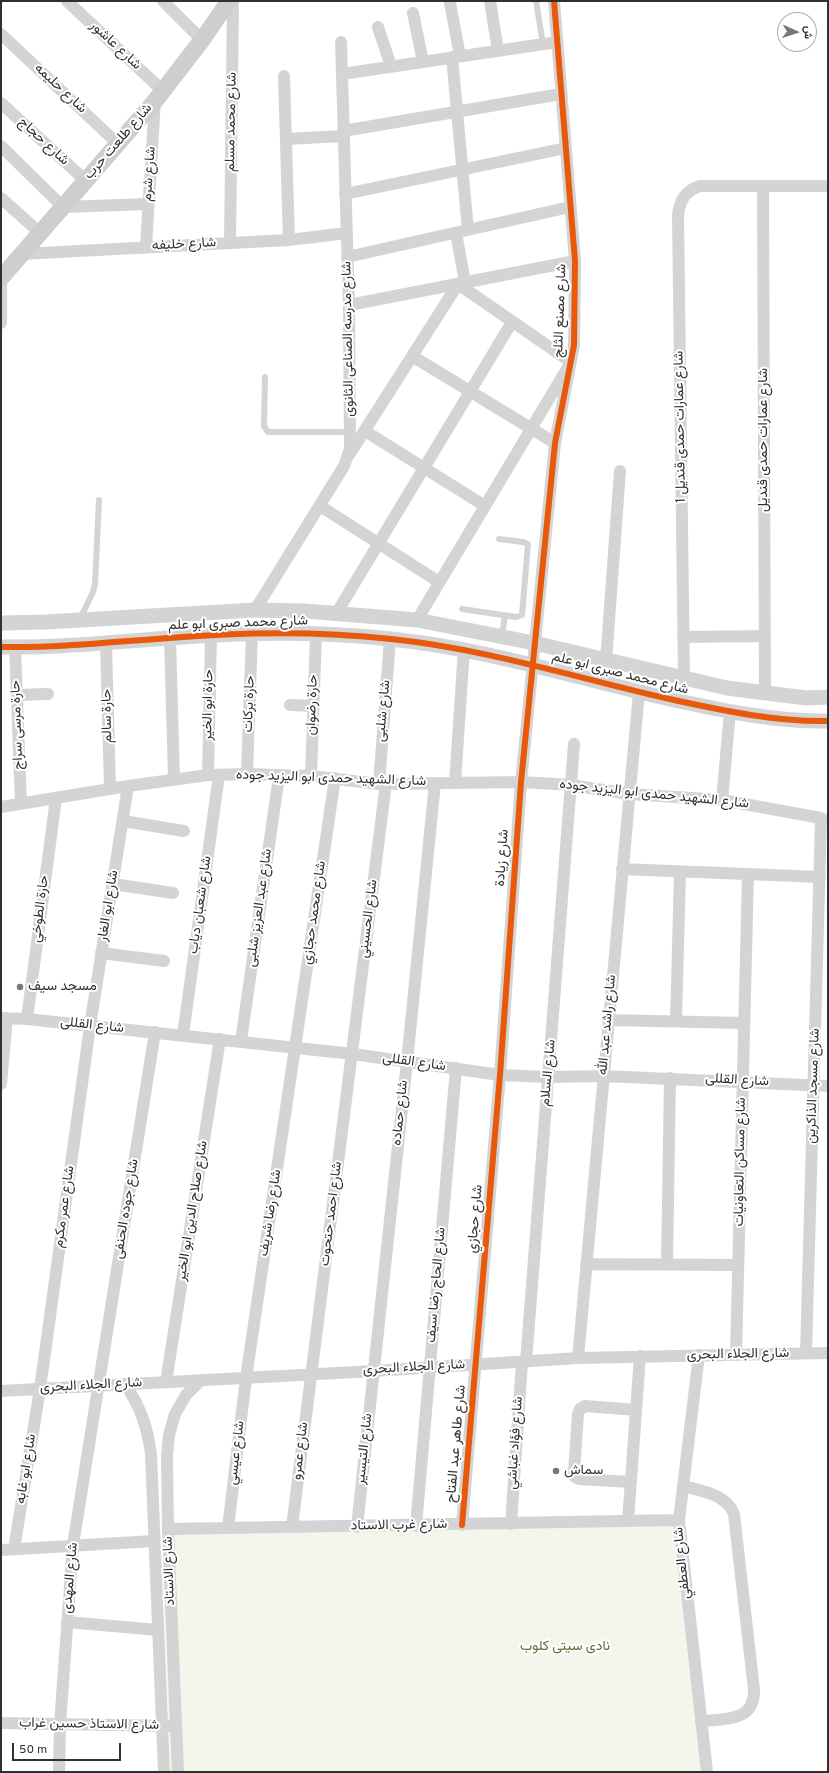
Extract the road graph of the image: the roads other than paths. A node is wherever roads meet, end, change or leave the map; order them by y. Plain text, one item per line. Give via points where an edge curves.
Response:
1 (67, 1) edge
2 (163, 1) edge
3 (490, 1) edge
4 (536, 1) edge
5 (554, 1) edge
6 (229, 2) edge
7 (450, 3) dead end
8 (413, 13) dead end
9 (378, 27) dead end
10 (1, 34) edge
11 (202, 40) junction
12 (340, 42) dead end
13 (557, 42) junction
14 (543, 44) junction
15 (498, 51) junction
16 (456, 57) junction
17 (423, 62) junction
18 (391, 66) junction
19 (342, 74) junction
20 (284, 76) dead end
21 (561, 94) junction
22 (159, 96) junction
23 (1, 103) edge
24 (457, 111) junction
25 (344, 133) junction
26 (286, 139) junction
27 (118, 144) junction
28 (1, 146) edge
29 (566, 148) junction
30 (462, 169) junction
31 (86, 181) junction
32 (763, 186) junction
33 (828, 186) edge
34 (345, 194) junction
35 (1, 198) edge
36 (148, 204) junction
37 (63, 207) junction
38 (570, 207) junction
39 (462, 231) junction
40 (40, 233) junction
41 (347, 233) junction
42 (289, 240) junction
43 (230, 243) junction
44 (146, 247) junction
45 (22, 254) junction
46 (347, 257) junction
47 (575, 261) junction
48 (1, 277) edge
49 (462, 283) junction
50 (349, 305) junction
51 (512, 322) junction
52 (1, 323) edge
53 (412, 356) junction
54 (572, 362) junction
55 (265, 377) dead end
56 (470, 392) junction
57 (531, 429) junction
58 (364, 431) junction
59 (350, 432) junction
60 (555, 443) junction
61 (349, 455) junction
62 (424, 468) junction
63 (620, 471) dead end
64 (99, 500) dead end
65 (320, 506) junction
66 (485, 506) junction
67 (499, 539) dead end
68 (379, 544) junction
69 (439, 582) junction
70 (462, 609) dead end
71 (255, 610) junction
72 (336, 614) junction
73 (505, 615) junction
74 (80, 620) junction
75 (416, 620) junction
76 (1, 623) edge
77 (252, 633) junction
78 (316, 634) junction
79 (211, 635) junction
80 (765, 636) junction
81 (502, 637) junction
82 (170, 638) junction
83 (683, 638) junction
84 (390, 639) junction
85 (106, 643) junction
86 (534, 643) junction
87 (8, 647) edge
88 (464, 649) junction
89 (606, 661) junction
90 (532, 664) junction
91 (684, 678) junction
92 (638, 692) junction
93 (48, 694) dead end
94 (765, 694) junction
95 (17, 695) junction
96 (828, 697) edge
97 (290, 705) dead end
98 (313, 706) junction
99 (730, 712) junction
100 (828, 721) edge
101 (574, 744) dead end
102 (247, 774) junction
103 (213, 775) junction
104 (279, 776) junction
105 (311, 776) junction
106 (335, 778) junction
107 (174, 780) junction
108 (521, 782) junction
109 (435, 783) junction
110 (455, 783) junction
111 (382, 784) junction
112 (571, 785) junction
113 (128, 786) junction
114 (110, 789) junction
115 (629, 794) junction
116 (56, 798) junction
117 (722, 800) junction
118 (21, 804) junction
119 (1, 811) edge
120 (825, 820) edge
121 (123, 821) junction
122 (184, 831) dead end
123 (622, 869) junction
124 (680, 872) junction
125 (748, 874) junction
126 (820, 876) junction
127 (112, 884) junction
128 (173, 893) dead end
129 (101, 953) junction
130 (164, 961) dead end
131 (4, 1018) edge
132 (27, 1019) junction
133 (608, 1020) junction
134 (676, 1021) junction
135 (744, 1023) junction
136 (90, 1026) junction
137 (155, 1032) junction
138 (183, 1035) junction
139 (220, 1039) junction
140 (241, 1041) junction
141 (296, 1048) junction
142 (352, 1054) junction
143 (2, 1060) edge
144 (407, 1062) junction
145 (456, 1068) junction
146 (500, 1074) junction
147 (603, 1076) junction
148 (548, 1077) junction
149 (670, 1078) junction
150 (743, 1081) junction
151 (1, 1084) edge
152 (814, 1086) junction
153 (828, 1086) edge
154 (586, 1264) junction
155 (667, 1264) junction
156 (738, 1265) junction
157 (806, 1353) junction
158 (828, 1353) edge
159 (699, 1355) junction
160 (736, 1355) junction
161 (640, 1356) junction
162 (578, 1358) junction
163 (524, 1362) junction
164 (476, 1365) junction
165 (430, 1367) junction
166 (374, 1371) junction
167 (311, 1374) junction
168 (246, 1378) junction
169 (201, 1380) junction
170 (166, 1382) junction
171 (125, 1384) junction
172 (99, 1386) junction
173 (40, 1389) junction
174 (1, 1391) edge
175 (636, 1410) junction
176 (152, 1480) junction
177 (167, 1480) junction
178 (631, 1482) junction
179 (683, 1486) junction
180 (678, 1520) junction
181 (628, 1521) junction
182 (511, 1524) junction
183 (462, 1525) junction
184 (416, 1526) junction
185 (292, 1527) junction
186 (357, 1527) junction
187 (228, 1528) junction
188 (168, 1529) junction
189 (154, 1541) junction
190 (73, 1545) junction
191 (14, 1549) junction
192 (1, 1550) edge
193 (67, 1622) junction
194 (158, 1630) junction
195 (701, 1722) junction
196 (1, 1723) edge
197 (60, 1724) junction
198 (162, 1726) junction
199 (176, 1726) junction
200 (59, 1772) edge
201 (164, 1772) edge
202 (178, 1772) edge
203 (707, 1772) edge

1 - 22 street, شارع عاشور
2 - 11 street
3 - 15 street
4 - 14 lane
5 - 13 street, شارع مصنع الثلج
6 - 11 main road, شارع طلعت حرب
6 - 43 street, شارع محمد مسلم
7 - 16 street
8 - 17 street
9 - 18 street
10 - 27 street, شارع حليمه
11 - 22 main road, شارع طلعت حرب
12 - 19 street, شارع مدرسه الصناعى الثانوى
13 - 14 street
13 - 21 street, شارع مصنع الثلج
14 - 15 street
15 - 16 street
16 - 17 street
16 - 24 street
17 - 18 street
18 - 19 street
19 - 25 street, شارع مدرسه الصناعى الثانوى
20 - 26 street
21 - 24 street
21 - 29 street, شارع مصنع الثلج
22 - 27 main road, شارع طلعت حرب
22 - 36 street, شارع شرم
23 - 31 street, شارع حجاج
24 - 25 street
24 - 30 street
25 - 26 street
25 - 34 street, شارع مدرسه الصناعى الثانوى
26 - 42 street
27 - 31 main road, شارع طلعت حرب
28 - 37 street
29 - 30 street
29 - 38 street, شارع مصنع الثلج
30 - 34 street
30 - 39 street
31 - 37 main road, شارع طلعت حرب
32 - 33 street
32 - 80 street, شارع عمارات حمدى قنديل
32 - 83 street, شارع عمارات حمدى قنديل 1 via 700,186 687,193 678,215
34 - 41 street, شارع مدرسه الصناعى الثانوى
35 - 40 street
36 - 37 street
36 - 44 street, شارع شرم
37 - 40 main road, شارع طلعت حرب
38 - 39 street
38 - 47 street, شارع مصنع الثلج
39 - 46 street
39 - 49 street
40 - 45 main road, شارع طلعت حرب
41 - 42 street, شارع خليفه
41 - 46 street, شارع مدرسه الصناعى الثانوى
42 - 43 street, شارع خليفه
43 - 44 street, شارع خليفه
44 - 45 street, شارع خليفه
45 - 48 main road, شارع طلعت حرب
46 - 50 street, شارع مدرسه الصناعى الثانوى
47 - 49 street
47 - 54 street, شارع مصنع الثلج
48 - 52 street
49 - 50 street
49 - 51 street
49 - 53 street
50 - 59 street, شارع مدرسه الصناعى الثانوى
51 - 54 street
51 - 56 street
53 - 56 street
53 - 58 street
54 - 57 street
54 - 60 street, شارع مصنع الثلج
55 - 59 lane via 264,426 268,432
56 - 57 street
56 - 62 street
57 - 60 street
57 - 66 street
58 - 61 street
58 - 62 street
59 - 61 street, شارع مدرسه الصناعى الثانوى
60 - 86 street, شارع مصنع الثلج
61 - 65 street, شارع مدرسه الصناعى الثانوى
62 - 66 street
62 - 68 street
63 - 89 street
64 - 74 lane via 95,584
65 - 68 street
65 - 71 street, شارع مدرسه الصناعى الثانوى
66 - 69 street
67 - 73 lane via 528,544 523,613 520,617
68 - 69 street
68 - 72 street
69 - 75 street
70 - 73 lane
71 - 72 street, شارع محمد صبرى ابو علم
71 - 74 street, شارع محمد صبرى ابو علم
72 - 75 street, شارع محمد صبرى ابو علم
73 - 81 lane
74 - 76 street, شارع محمد صبرى ابو علم
75 - 81 street, شارع محمد صبرى ابو علم
77 - 78 street, شارع محمد صبرى ابو علم
77 - 79 street, شارع محمد صبرى ابو علم
77 - 102 street, حارة بركات
78 - 84 street, شارع محمد صبرى ابو علم
78 - 98 street, حارة رضوان
79 - 82 street, شارع محمد صبرى ابو علم
79 - 103 street, حارة ابو الخير
80 - 83 street
80 - 94 street, شارع عمارات حمدى قنديل
81 - 86 street, شارع محمد صبرى ابو علم
82 - 85 street, شارع محمد صبرى ابو علم
82 - 107 street
83 - 91 street, شارع عمارات حمدى قنديل 1
84 - 88 street, شارع محمد صبرى ابو علم
84 - 111 street, شارع شلبى
85 - 87 street, شارع محمد صبرى ابو علم
85 - 114 street, حارة سالم
86 - 89 street, شارع محمد صبرى ابو علم
86 - 90 street, شارع زيادة
87 - 95 street, حارة مرسى سراج
88 - 90 street, شارع محمد صبرى ابو علم
88 - 110 street
89 - 91 street, شارع محمد صبرى ابو علم
90 - 92 street, شارع محمد صبرى ابو علم
90 - 108 street, شارع زيادة
91 - 94 street, شارع محمد صبرى ابو علم
92 - 99 street, شارع محمد صبرى ابو علم
92 - 115 street, شارع راشد عبد الله
93 - 95 street
94 - 96 street, شارع محمد صبرى ابو علم via 806,698
95 - 118 street, حارة مرسى سراج
97 - 98 street
98 - 105 street, حارة رضوان
99 - 100 street, شارع محمد صبرى ابو علم via 783,719
99 - 117 street
101 - 112 street, شارع السلام
102 - 103 street, شارع الشهيد حمدى ابو اليزيد جوده
102 - 104 street, شارع الشهيد حمدى ابو اليزيد جوده
103 - 107 street, شارع الشهيد حمدى ابو اليزيد جوده
103 - 138 street, شارع شعبان دياب
104 - 105 street, شارع الشهيد حمدى ابو اليزيد جوده
104 - 140 street, شارع عبد العزيز شلبى
105 - 106 street, شارع الشهيد حمدى ابو اليزيد جوده
106 - 111 street, شارع الشهيد حمدى ابو اليزيد جوده
106 - 141 street, شارع محمد حجازي
107 - 113 street, شارع الشهيد حمدى ابو اليزيد جوده
108 - 110 street, شارع الشهيد حمدى ابو اليزيد جوده
108 - 112 street, شارع الشهيد حمدى ابو اليزيد جوده
108 - 146 street, شارع زيادة
109 - 110 street, شارع الشهيد حمدى ابو اليزيد جوده
109 - 111 street, شارع الشهيد حمدى ابو اليزيد جوده
109 - 144 street, شارع حماده
111 - 142 street, شارع الحسيني
112 - 115 street, شارع الشهيد حمدى ابو اليزيد جوده
112 - 148 street, شارع السلام
113 - 114 street, شارع الشهيد حمدى ابو اليزيد جوده
113 - 121 street, شارع ابو الغار
114 - 116 street, شارع الشهيد حمدى ابو اليزيد جوده
115 - 117 street, شارع الشهيد حمدى ابو اليزيد جوده
115 - 123 street, شارع راشد عبد الله
116 - 118 street, شارع الشهيد حمدى ابو اليزيد جوده
116 - 132 street, حارة الطوخي
117 - 120 street, شارع الشهيد حمدى ابو اليزيد جوده
118 - 119 street, شارع الشهيد حمدى ابو اليزيد جوده
120 - 126 street, شارع مسجد الذاكرين
121 - 122 street
121 - 127 street, شارع ابو الغار
123 - 124 street
123 - 133 street, شارع راشد عبد الله
124 - 125 street
124 - 134 street
125 - 126 street
125 - 135 street, شارع مساكن التعاونيات
126 - 152 street, شارع مسجد الذاكرين
127 - 128 street
127 - 129 street, شارع ابو الغار
129 - 130 street
129 - 136 street, شارع ابو الغار
131 - 132 street, شارع القللى
131 - 143 street
132 - 136 street, شارع القللى
133 - 134 street
133 - 147 street, شارع راشد عبد الله
134 - 135 street
135 - 150 street, شارع مساكن التعاونيات
136 - 137 street, شارع القللى
136 - 173 street, شارع عمر مكرم
137 - 138 street, شارع القللى
137 - 172 street, شارع جوده الحنفى
138 - 139 street, شارع القللى
139 - 140 street, شارع القللى
139 - 170 street, شارع صلاح الدين ابو الخير
140 - 141 street, شارع القللى
141 - 142 street, شارع القللى
141 - 168 street, شارع رضا شريف
142 - 144 street, شارع القللى
142 - 167 street, شارع احمد حتحوت
143 - 151 street
144 - 145 street, شارع القللى
144 - 166 street, شارع حماده
145 - 146 street, شارع القللى
145 - 165 street, شارع الحاج رضا سيف
146 - 148 street, شارع القللى
146 - 164 street, شارع حجازي
147 - 148 street, شارع القللى
147 - 149 street, شارع القللى
147 - 154 street, شارع راشد عبد الله
148 - 163 street, شارع السلام
149 - 150 street, شارع القللى
149 - 155 street
150 - 152 street, شارع القللى
150 - 156 street, شارع مساكن التعاونيات
152 - 153 street, شارع القللى
152 - 157 street, شارع مسجد الذاكرين
154 - 155 street
154 - 162 street, شارع راشد عبد الله
155 - 156 street
156 - 160 street, شارع مساكن التعاونيات
157 - 158 street, شارع الجلاء البحرى
157 - 160 street, شارع الجلاء البحرى
159 - 160 street, شارع الجلاء البحرى
159 - 161 street, شارع الجلاء البحرى
159 - 179 street, شارع العطفي
161 - 162 street, شارع الجلاء البحرى
161 - 175 street
162 - 163 street, شارع الجلاء البحرى
163 - 164 street, شارع الجلاء البحرى
163 - 182 street, شارع فؤاد غباشي
164 - 165 street, شارع الجلاء البحرى
164 - 183 street, شارع طاهر عبد الفتاح
165 - 166 street, شارع الجلاء البحرى
165 - 184 street, شارع الحاج رضا سيف
166 - 167 street, شارع الجلاء البحرى
166 - 186 street, شارع التيسير
167 - 168 street, شارع الجلاء البحرى
167 - 185 street, شارع عمرو
168 - 169 street, شارع الجلاء البحرى
168 - 187 street, شارع عيسي
169 - 170 street, شارع الجلاء البحرى
169 - 177 street, شارع الاستاد via 186,1396 175,1414 168,1435
170 - 171 street, شارع الجلاء البحرى
171 - 172 street, شارع الجلاء البحرى
171 - 176 street, شارع الاستاد via 141,1410 146,1424
172 - 173 street, شارع الجلاء البحرى
172 - 190 street, شارع المهدى
173 - 174 street, شارع الجلاء البحرى
173 - 191 street, شارع ابو غابه
175 - 178 street
175 - 178 street via 585,1406 578,1414 574,1472 576,1476 579,1479
176 - 177 street
176 - 189 street, شارع الاستاد
177 - 188 street, شارع الاستاد
178 - 181 street
179 - 180 street, شارع العطفي
179 - 195 street via 720,1498 729,1504 734,1514 754,1690 752,1704 742,1716
180 - 181 street, شارع غرب الاستاد
180 - 195 street, شارع العطفي
181 - 182 street, شارع غرب الاستاد
182 - 183 street, شارع غرب الاستاد
183 - 184 street, شارع غرب الاستاد
184 - 186 street, شارع غرب الاستاد
185 - 186 street, شارع غرب الاستاد
185 - 187 street, شارع غرب الاستاد
187 - 188 street, شارع غرب الاستاد
188 - 199 street, شارع الاستاد
189 - 190 street
189 - 194 street, شارع الاستاد
190 - 191 street
190 - 193 street, شارع المهدى
191 - 192 street
193 - 194 street
193 - 197 street, شارع المهدى
194 - 198 street, شارع الاستاد
195 - 203 street, شارع العطفي
196 - 197 street, شارع الاستاذ حسين غراب
197 - 198 street, شارع الاستاذ حسين غراب
197 - 200 street, شارع المهدى
198 - 199 street, شارع الاستاذ حسين غراب
198 - 201 street, شارع الاستاد
199 - 202 street, شارع الاستاد

